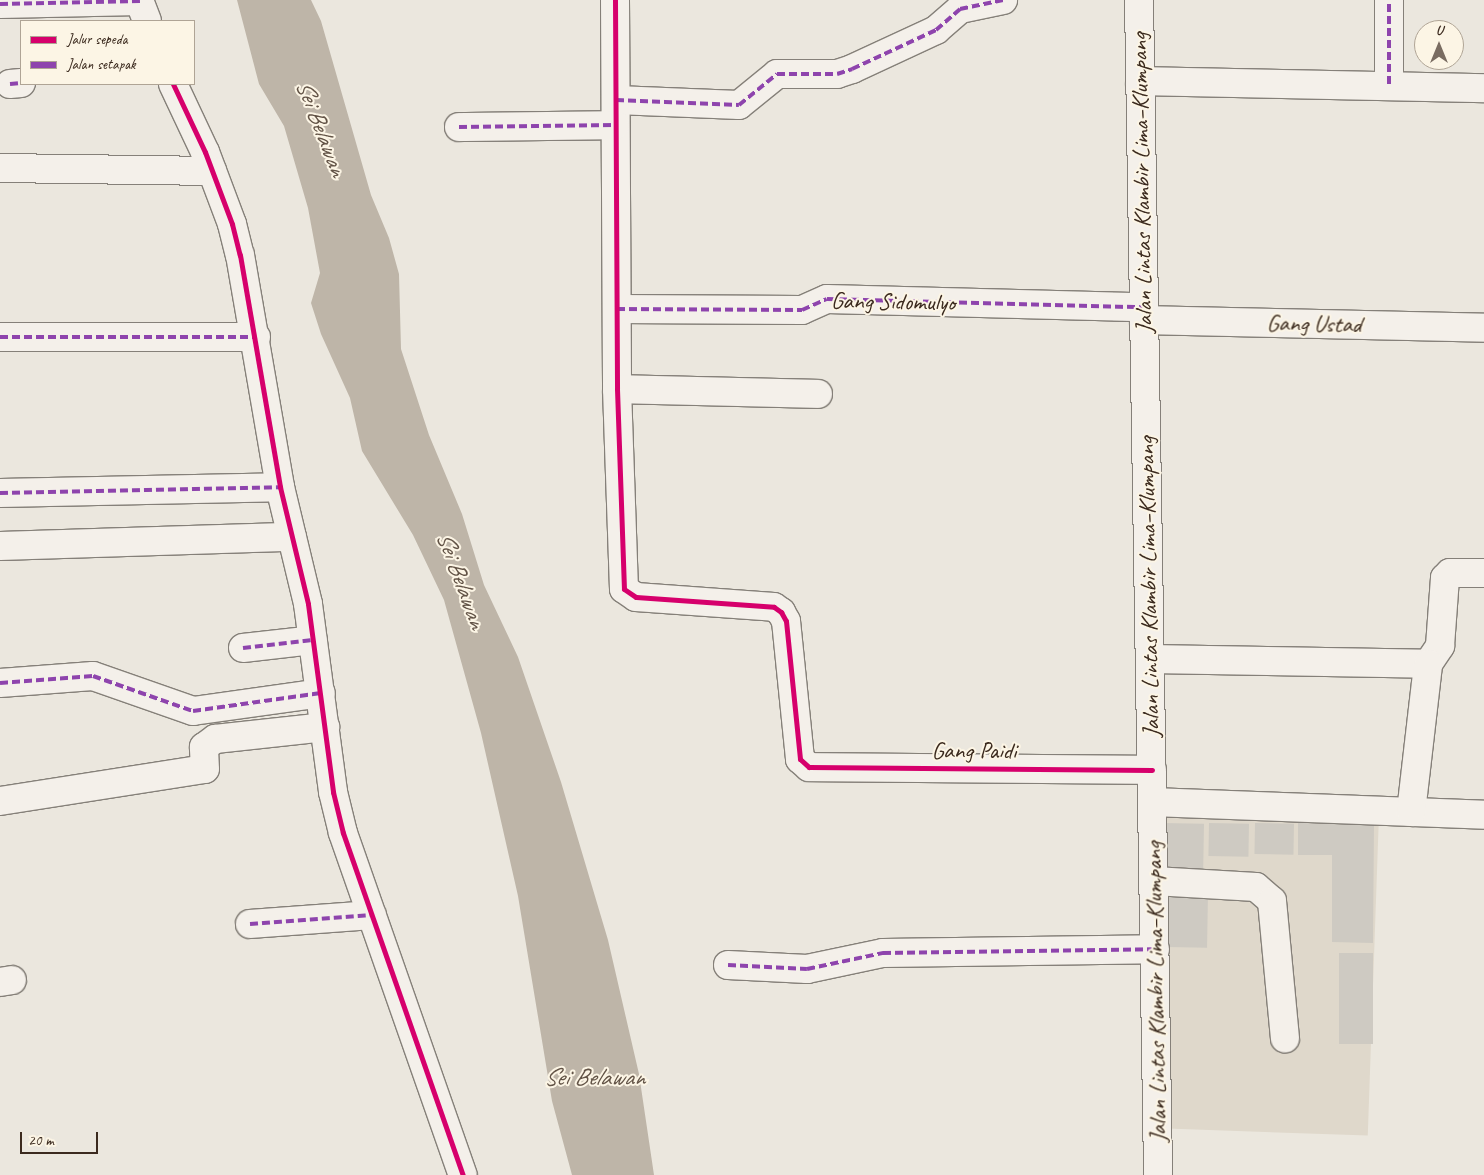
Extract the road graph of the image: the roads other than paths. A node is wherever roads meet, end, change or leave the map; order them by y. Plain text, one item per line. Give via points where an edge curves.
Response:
1 (615, 0) edge
2 (1003, 0) edge
3 (1139, 0) edge
4 (1390, 0) edge
5 (0, 4) edge
6 (142, 7) edge
7 (1140, 81) junction
8 (1388, 84) junction
9 (173, 85) edge
10 (1484, 88) edge
11 (616, 113) junction
12 (460, 127) dead end
13 (0, 168) edge
14 (212, 171) junction
15 (617, 309) junction
16 (1144, 314) junction
17 (1484, 328) edge
18 (0, 336) edge
19 (256, 337) junction
20 (617, 389) junction
21 (818, 394) dead end
22 (280, 487) junction
23 (0, 493) edge
24 (292, 537) junction
25 (0, 546) edge
26 (1484, 573) edge
27 (313, 640) junction
28 (243, 648) dead end
29 (1150, 659) junction
30 (1428, 664) junction
31 (0, 683) edge
32 (320, 693) junction
33 (325, 727) junction
34 (1152, 770) junction
35 (0, 801) edge
36 (1153, 802) junction
37 (1411, 812) junction
38 (1484, 815) edge
39 (1154, 881) junction
40 (372, 915) junction
41 (250, 924) dead end
42 (1155, 949) junction
43 (728, 965) dead end
44 (1285, 1038) dead end
45 (463, 1175) edge
46 (1158, 1175) edge

1 - 11 street
2 - 11 street via 960,9 936,30 852,69 836,74 777,74 739,105
3 - 7 street, Jalan Lintas Klambir Lima–Klumpang
4 - 8 street
5 - 6 street
7 - 8 street
7 - 16 street, Jalan Lintas Klambir Lima–Klumpang
8 - 10 street
9 - 14 street
11 - 12 street
11 - 15 street
13 - 14 street
14 - 19 street via 232,224
15 - 16 street, Gang Sidomulyo via 802,310 827,299
15 - 20 street
16 - 17 street, Gang Ustad
16 - 29 street, Jalan Lintas Klambir Lima–Klumpang
18 - 19 street
19 - 22 street
20 - 21 street
20 - 34 street, Gang Paidi via 624,588 636,597 774,607 781,612 786,621 800,759 804,765 816,768
22 - 23 street
22 - 24 street
24 - 25 street
24 - 27 street
26 - 30 street via 1450,573 1445,578 1440,646
27 - 28 street
27 - 32 street
29 - 30 street
29 - 34 street, Jalan Lintas Klambir Lima–Klumpang
30 - 37 street
31 - 32 street via 93,676 193,711
32 - 33 street
33 - 35 street via 215,739 204,747 205,770
33 - 40 street via 333,792 343,833
34 - 36 street, Jalan Lintas Klambir Lima–Klumpang
36 - 37 street
36 - 39 street, Jalan Lintas Klambir Lima–Klumpang
37 - 38 street
39 - 42 street, Jalan Lintas Klambir Lima–Klumpang
39 - 44 street via 1256,887 1272,901
40 - 41 street
40 - 45 street
42 - 43 street via 883,953 807,969
42 - 46 street, Jalan Lintas Klambir Lima–Klumpang

